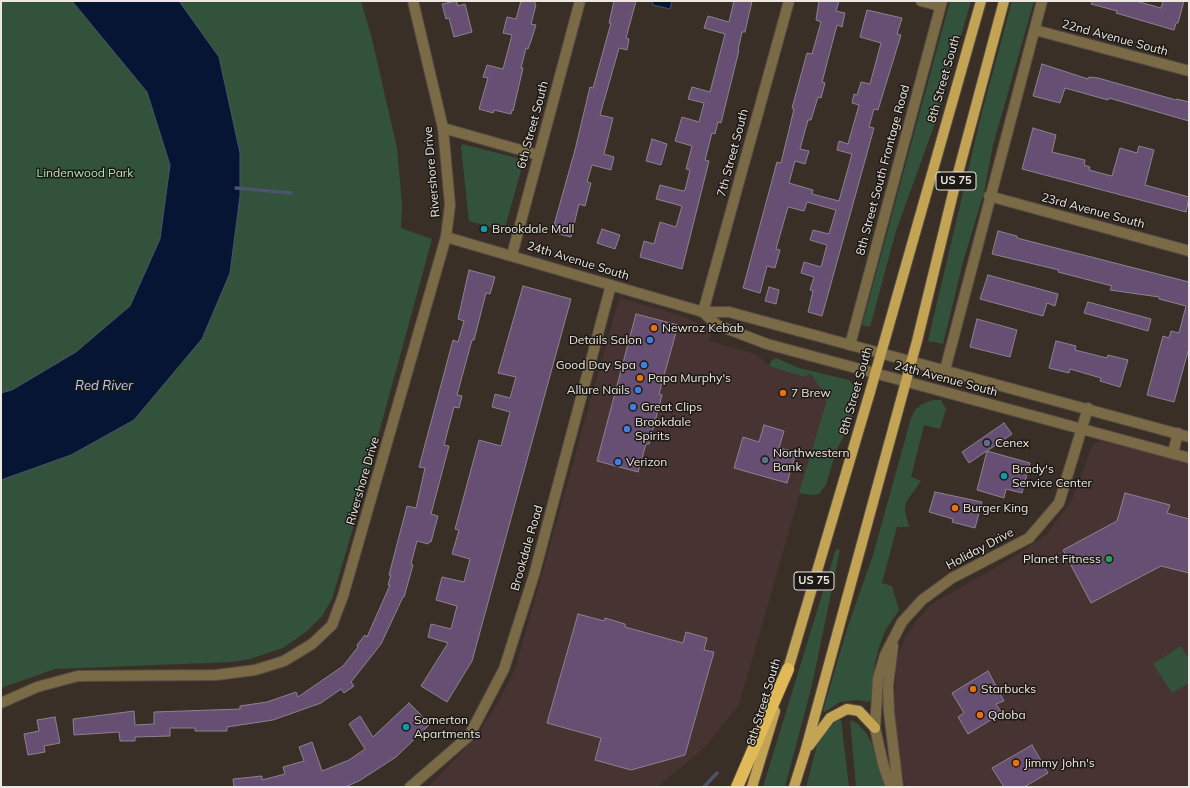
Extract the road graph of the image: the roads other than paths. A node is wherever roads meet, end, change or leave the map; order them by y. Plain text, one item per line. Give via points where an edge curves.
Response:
1 (413, 1) edge
2 (580, 1) edge
3 (789, 1) edge
4 (921, 1) edge
5 (981, 1) edge
6 (1004, 1) edge
7 (1042, 1) edge
8 (941, 4) edge
9 (1035, 30) junction
10 (1189, 71) edge
11 (443, 128) junction
12 (538, 155) junction
13 (989, 196) junction
14 (446, 237) junction
15 (1189, 252) edge
16 (512, 255) junction
17 (611, 285) junction
18 (703, 312) junction
19 (850, 345) junction
20 (880, 353) junction
21 (911, 361) junction
22 (945, 370) junction
23 (875, 374) junction
24 (905, 382) junction
25 (1088, 408) junction
26 (1082, 430) junction
27 (1178, 433) junction
28 (1189, 436) edge
29 (1173, 454) junction
30 (1189, 458) edge
31 (894, 638) junction
32 (788, 669) junction
33 (1, 703) edge
34 (875, 728) junction
35 (805, 752) junction
36 (410, 787) edge
37 (737, 787) edge
38 (752, 787) edge
39 (794, 787) edge
40 (891, 787) edge
41 (898, 787) edge

1 - 11 street, Rivershore Drive
2 - 12 street, 6th Street South
3 - 18 street, 7th Street South
4 - 8 street
5 - 20 main road, 8th Street South / US 75
6 - 21 main road, US 75
7 - 9 street
8 - 19 street, 8th Street South Frontage Road
9 - 10 street, 22nd Avenue South
9 - 13 street
11 - 12 street
11 - 14 street, Rivershore Drive via 450,205
12 - 16 street, 6th Street South
13 - 15 street, 23rd Avenue South
13 - 22 street
14 - 16 street, 24th Avenue South
14 - 33 street, Rivershore Drive via 344,596 332,625 312,644 284,661 255,670 216,675 78,676 37,688
16 - 17 street, 24th Avenue South
17 - 18 street, 24th Avenue South
17 - 36 street, Brookdale Road via 534,575 504,669 469,736
18 - 19 street, 24th Avenue South via 729,312
18 - 23 street, 24th Avenue South via 717,325 767,344
19 - 20 street, 24th Avenue South
20 - 21 street, 24th Avenue South
20 - 23 main road, 8th Street South / US 75
21 - 22 street, 24th Avenue South
21 - 24 main road, US 75
22 - 25 street, 24th Avenue South
23 - 24 street, 24th Avenue South
23 - 32 main road, 8th Street South / US 75
24 - 26 street, 24th Avenue South
24 - 35 main road, US 75
25 - 26 street, Holiday Drive
25 - 27 street, 24th Avenue South
26 - 29 street, 24th Avenue South
26 - 31 street, Holiday Drive via 1059,504 1029,538 952,578 922,600 902,622
27 - 28 street, 24th Avenue South
27 - 29 street
29 - 30 street, 24th Avenue South
31 - 34 street, Holiday Drive via 885,655 878,679
31 - 41 street, Holiday Drive via 889,672 889,705
32 - 37 highway
32 - 38 main road, 8th Street South / US 75
34 - 35 main road via 859,711 847,709 837,712
34 - 40 street, Holiday Drive
35 - 39 main road, US 75

